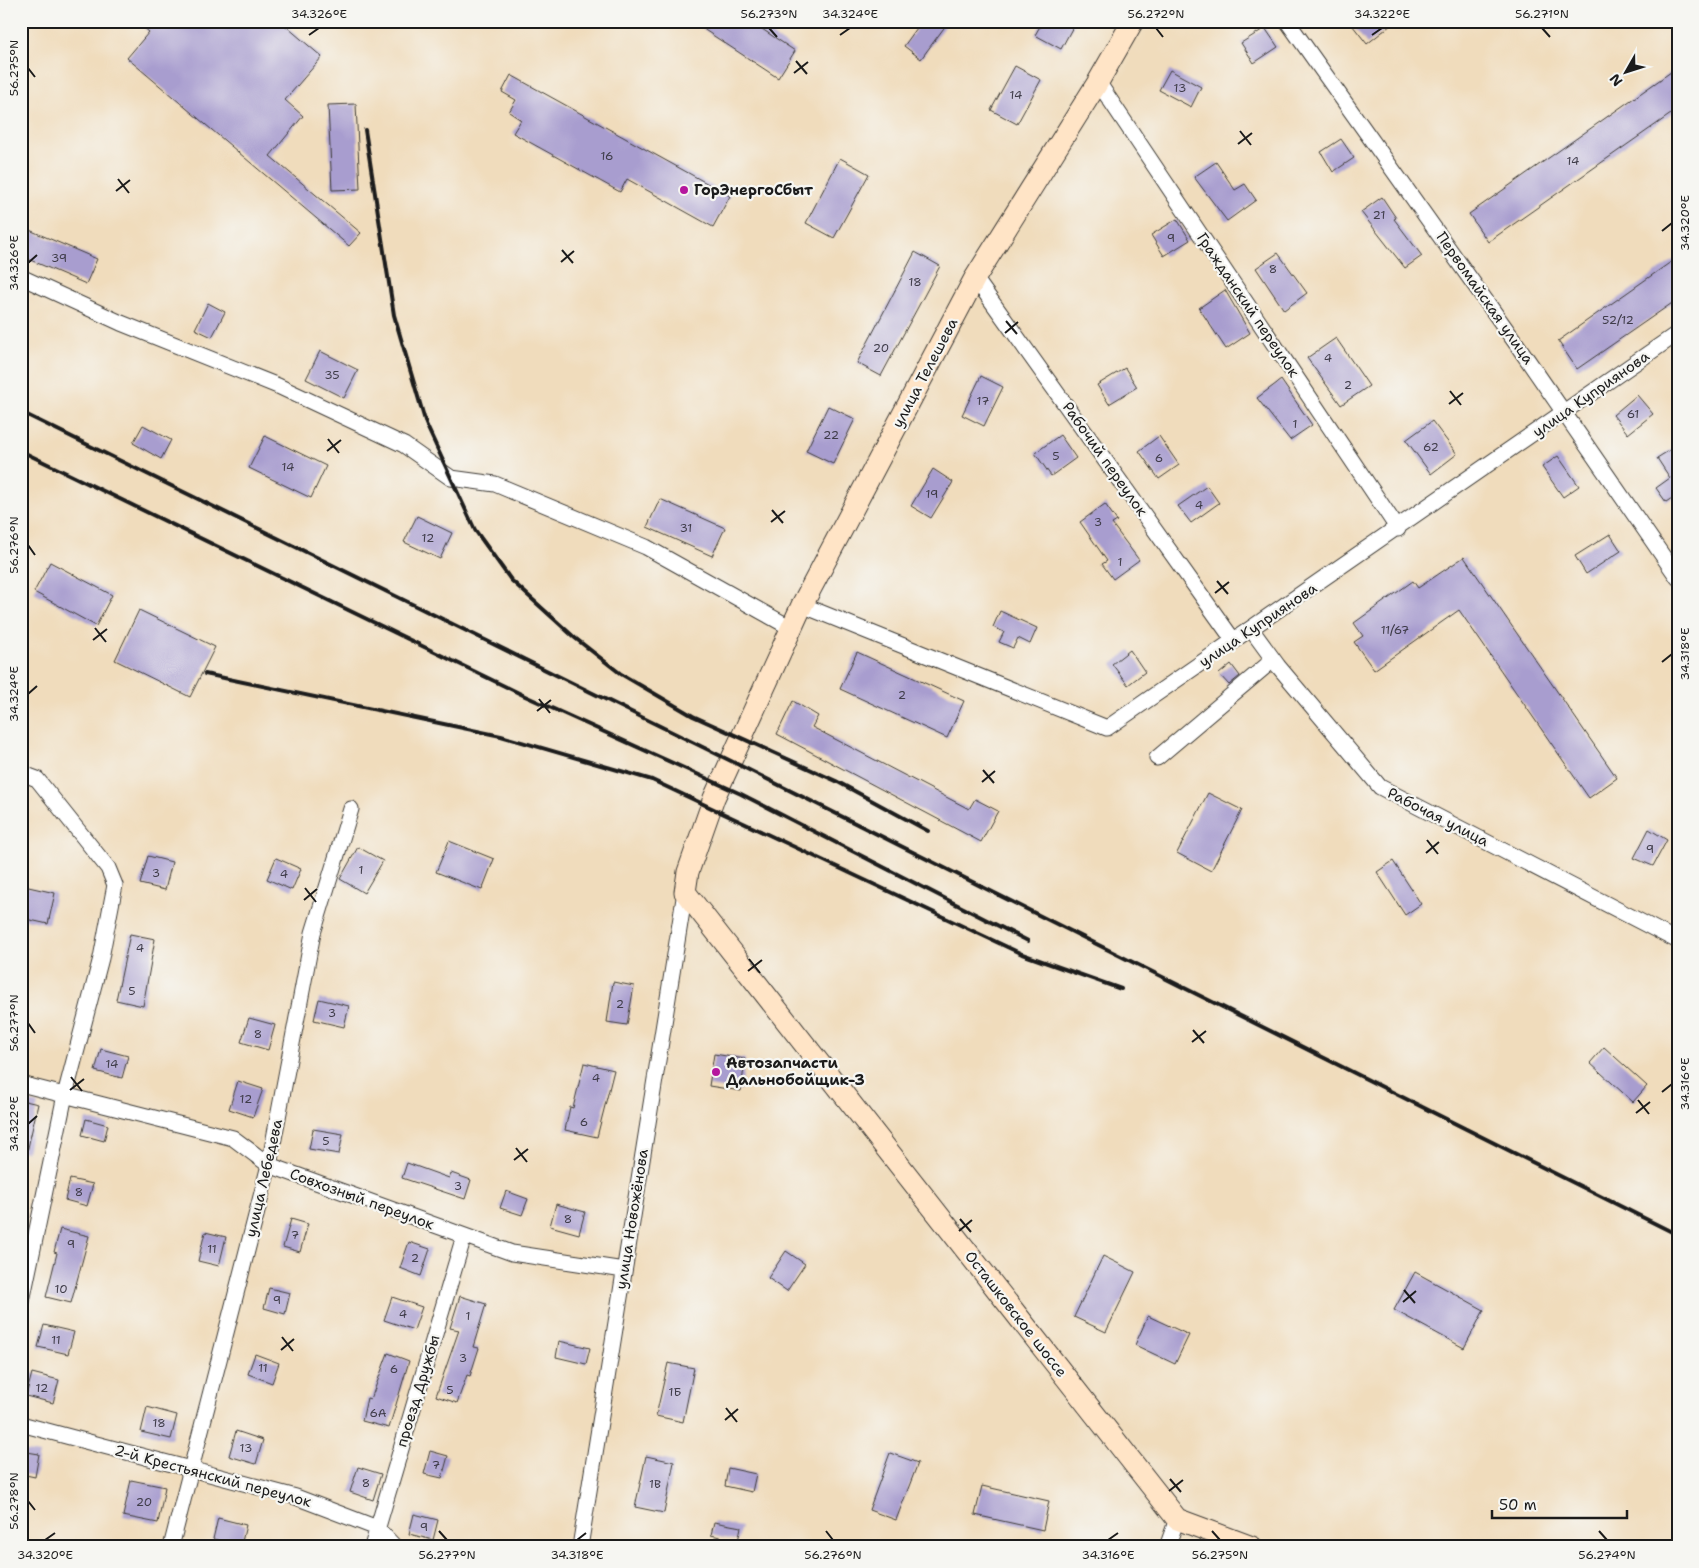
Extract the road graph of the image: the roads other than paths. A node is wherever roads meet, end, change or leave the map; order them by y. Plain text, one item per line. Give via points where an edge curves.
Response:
1 (1133, 21) edge
2 (1287, 21) edge
3 (1098, 82) junction
4 (21, 277) edge
5 (975, 278) junction
6 (1678, 333) edge
7 (1565, 412) junction
8 (1398, 528) junction
9 (1678, 578) edge
10 (802, 605) junction
11 (791, 628) junction
12 (1251, 629) junction
13 (1234, 641) junction
14 (1273, 660) junction
15 (1156, 758) dead end
16 (21, 773) edge
17 (351, 809) dead end
18 (685, 892) junction
19 (1678, 940) edge
20 (21, 1084) edge
21 (64, 1095) junction
22 (269, 1165) junction
23 (464, 1236) junction
24 (624, 1270) junction
25 (21, 1306) edge
26 (21, 1424) edge
27 (191, 1470) junction
28 (1177, 1519) junction
29 (377, 1528) junction
30 (171, 1547) edge
31 (372, 1547) edge
32 (395, 1547) edge
33 (580, 1547) edge
34 (1167, 1547) edge
35 (1252, 1547) edge

1 - 3 street, улица Телешева
2 - 7 street, Первомайская улица
3 - 5 street, улица Телешева
3 - 8 street, Гражданский переулок
4 - 11 street via 121,323 287,390 404,445 451,478 494,484 646,547
5 - 10 street, улица Телешева
5 - 13 street, Рабочий переулок
6 - 7 street, улица Куприянова
7 - 8 street, улица Куприянова
7 - 9 street, Первомайская улица
8 - 12 street, улица Куприянова
10 - 11 street, улица Телешева
10 - 13 street, улица Куприянова via 1107,728
11 - 18 street, улица Телешева via 714,798 688,872
12 - 13 street, улица Куприянова
12 - 14 street, Рабочая улица
14 - 15 street
14 - 19 street, Рабочая улица via 1380,787
16 - 21 street via 37,779 108,868 115,885 101,958
17 - 22 street, улица Лебедева via 313,933
18 - 24 street, улица Новожёнова
18 - 28 street, Осташковское шоссе
20 - 21 street, Совхозный переулок
21 - 22 street, Совхозный переулок via 233,1138
21 - 25 street
22 - 23 street, Совхозный переулок
22 - 27 street, улица Лебедева
23 - 24 street, Совхозный переулок via 512,1254
23 - 29 street, проезд Дружбы
24 - 33 street, улица Новожёнова
26 - 27 street, 2-й Крестьянский переулок
27 - 29 street, 2-й Крестьянский переулок via 296,1497
27 - 30 street, улица Лебедева
28 - 34 street
28 - 35 street
29 - 31 street, проезд Дружбы
29 - 32 street, 2-й Крестьянский переулок

